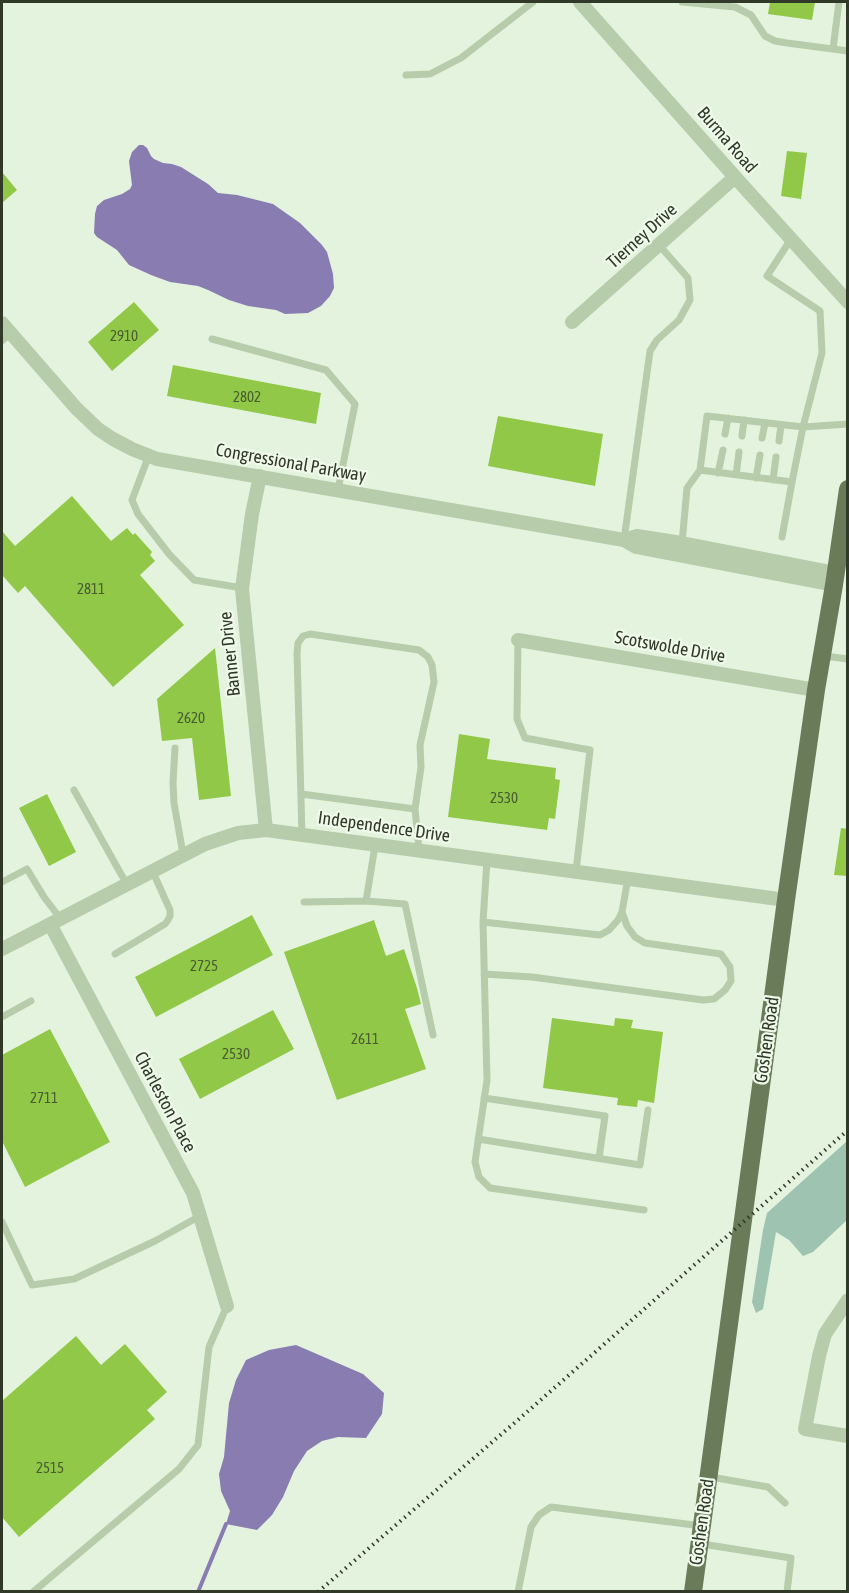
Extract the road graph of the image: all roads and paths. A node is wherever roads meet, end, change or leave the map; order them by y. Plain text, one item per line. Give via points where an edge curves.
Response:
1 (533, 2) edge
2 (580, 2) edge
3 (682, 2) edge
4 (839, 2) edge
5 (833, 49) junction
6 (848, 51) edge
7 (406, 75) dead end
8 (735, 177) junction
9 (791, 239) junction
10 (659, 245) junction
11 (848, 302) edge
12 (572, 322) dead end
13 (4, 333) edge
14 (212, 339) dead end
15 (728, 418) junction
16 (744, 420) junction
17 (765, 423) junction
18 (781, 424) junction
19 (848, 424) edge
20 (803, 427) junction
21 (725, 434) dead end
22 (742, 436) dead end
23 (762, 438) dead end
24 (779, 441) dead end
25 (723, 450) dead end
26 (740, 452) dead end
27 (149, 455) junction
28 (760, 455) dead end
29 (776, 457) dead end
30 (700, 470) junction
31 (718, 473) junction
32 (736, 475) junction
33 (260, 476) junction
34 (756, 478) junction
35 (773, 480) junction
36 (792, 482) junction
37 (848, 489) edge
38 (338, 490) junction
39 (782, 537) dead end
40 (624, 540) junction
41 (681, 549) junction
42 (835, 579) junction
43 (242, 588) junction
44 (518, 640) joint
45 (822, 655) junction
46 (848, 658) edge
47 (816, 690) junction
48 (175, 748) dead end
49 (74, 790) dead end
50 (301, 794) junction
51 (415, 808) junction
52 (266, 830) junction
53 (302, 835) junction
54 (375, 846) junction
55 (419, 850) junction
56 (183, 854) junction
57 (487, 860) junction
58 (152, 870) junction
59 (576, 871) junction
60 (627, 878) junction
61 (2, 882) edge
62 (126, 883) junction
63 (786, 900) junction
64 (304, 902) dead end
65 (366, 902) junction
66 (622, 912) junction
67 (55, 921) junction
68 (483, 922) junction
69 (2, 946) edge
70 (115, 954) dead end
71 (484, 974) junction
72 (31, 1001) dead end
73 (2, 1017) edge
74 (433, 1035) dead end
75 (484, 1098) junction
76 (648, 1110) dead end
77 (478, 1139) junction
78 (599, 1158) junction
79 (644, 1210) dead end
80 (200, 1216) junction
81 (2, 1222) edge
82 (848, 1300) edge
83 (227, 1306) joint
84 (848, 1436) edge
85 (708, 1477) junction
86 (785, 1503) dead end
87 (701, 1535) junction
88 (33, 1592) edge
89 (518, 1592) edge
90 (693, 1592) edge
91 (787, 1592) edge

1 - 7 lane via 461,58 430,74
2 - 8 street, Burma Road
3 - 5 lane via 735,7 751,15 765,36
4 - 5 lane
5 - 6 lane
8 - 9 street, Burma Road
8 - 10 street, Tierney Drive
9 - 11 street, Burma Road
9 - 20 lane via 767,276 820,311 822,353
10 - 12 street, Tierney Drive
10 - 40 lane via 688,278 690,300 679,320 650,351
13 - 27 street, Congressional Parkway via 98,429
14 - 38 lane via 326,370 355,404
15 - 16 lane
15 - 21 lane
15 - 30 lane via 707,416
16 - 17 lane
16 - 22 lane
17 - 18 lane
17 - 23 lane
18 - 20 lane
18 - 24 lane
19 - 20 lane
20 - 36 lane
25 - 31 lane
26 - 32 lane
27 - 33 street, Congressional Parkway
27 - 43 lane via 132,500 138,514 194,580
28 - 34 lane
29 - 35 lane
30 - 31 lane
30 - 41 lane via 687,488
31 - 32 lane
32 - 34 lane
33 - 38 street, Congressional Parkway
33 - 43 street, Banner Drive
34 - 35 lane
35 - 36 lane
36 - 39 lane
37 - 42 main road, Goshen Road
38 - 40 street, Congressional Parkway
40 - 41 street, Congressional Parkway via 636,547
41 - 42 street, Congressional Parkway
42 - 45 main road, Goshen Road
43 - 52 street, Banner Drive
44 - 47 street, Scotswolde Drive
44 - 59 lane via 517,719 525,738 590,750
45 - 46 lane
45 - 47 main road, Goshen Road
47 - 63 main road, Goshen Road
48 - 56 lane via 174,803
49 - 62 lane
50 - 51 lane
50 - 51 lane via 297,653 298,643 310,634 419,650 428,657 434,682 420,745
50 - 53 lane
51 - 55 lane
52 - 53 street, Independence Drive
52 - 56 street, Independence Drive via 238,833
53 - 54 street, Independence Drive
54 - 55 street, Independence Drive
54 - 65 lane
55 - 57 street, Independence Drive
56 - 58 street, Independence Drive
57 - 59 street, Independence Drive
57 - 68 lane
58 - 62 street, Independence Drive
58 - 70 lane via 170,916 165,924
59 - 60 street, Independence Drive
60 - 63 street, Independence Drive
60 - 66 lane
61 - 67 lane via 27,869
62 - 67 street, Independence Drive
63 - 85 main road, Goshen Road
64 - 65 lane
65 - 74 lane via 405,904
66 - 68 lane via 609,930 600,935
66 - 71 lane via 634,937 645,943 721,954 730,967 731,981 725,990 714,999 704,1000
67 - 69 street, Independence Drive
67 - 80 street, Charleston Place via 193,1193
68 - 71 lane
71 - 75 lane
72 - 73 lane
75 - 77 lane
75 - 78 lane via 605,1116
76 - 78 lane via 640,1165
77 - 78 lane
77 - 79 lane via 475,1162 479,1177 490,1188
80 - 81 lane via 74,1279 32,1286
80 - 83 street, Charleston Place
82 - 84 street via 825,1334 805,1429
83 - 88 lane via 209,1347 198,1445 179,1469
85 - 86 lane via 768,1487
85 - 87 main road, Goshen Road
87 - 89 lane via 551,1507 531,1527
87 - 90 main road, Goshen Road
87 - 91 lane via 791,1558

